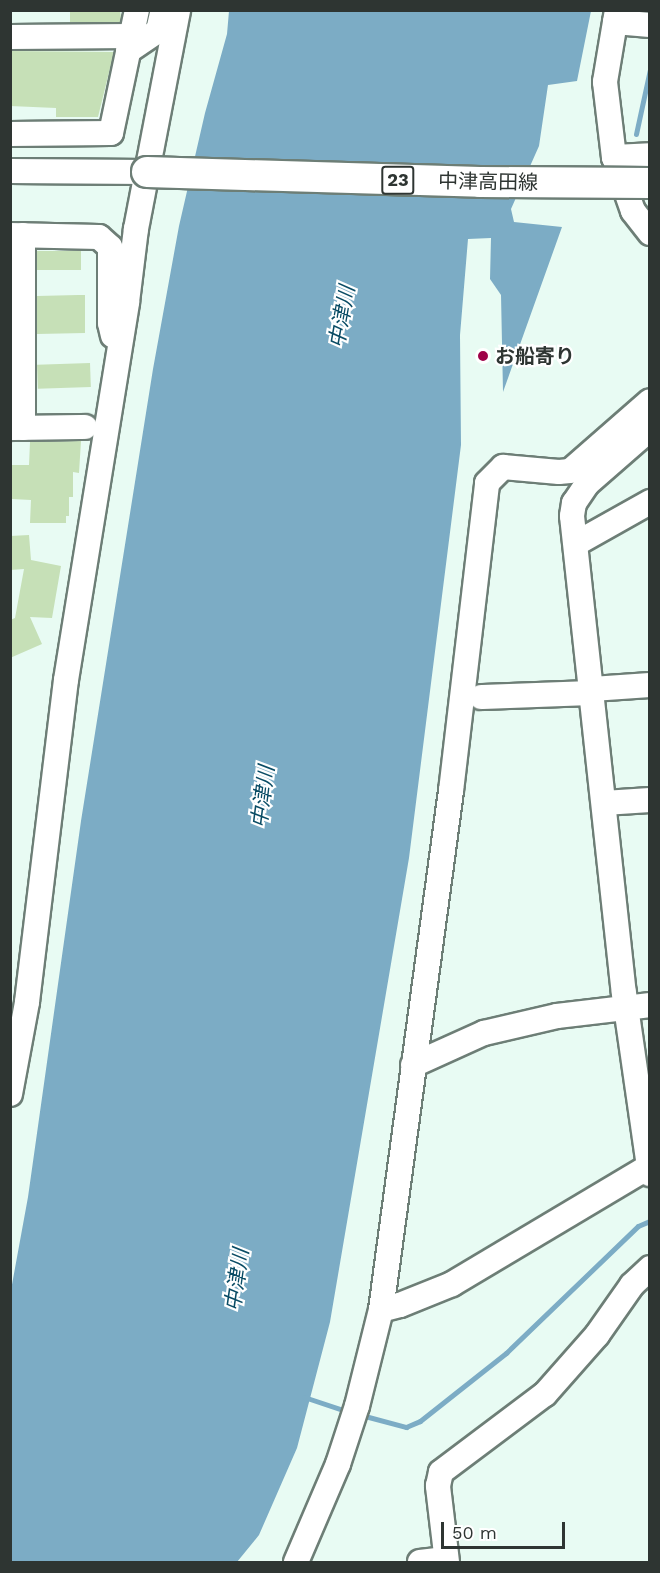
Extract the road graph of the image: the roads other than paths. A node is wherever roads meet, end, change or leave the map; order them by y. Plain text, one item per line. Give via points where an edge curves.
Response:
1 (137, 10) edge
2 (164, 10) edge
3 (178, 10) edge
4 (616, 16) edge
5 (650, 25) edge
6 (10, 37) edge
7 (130, 44) junction
8 (10, 134) edge
9 (633, 155) edge
10 (10, 171) edge
11 (147, 172) junction
12 (650, 184) edge
13 (650, 233) edge
14 (17, 235) edge
15 (118, 355) junction
16 (650, 401) edge
17 (86, 427) dead end
18 (17, 428) edge
19 (650, 429) edge
20 (650, 502) edge
21 (577, 543) junction
22 (650, 685) edge
23 (592, 691) junction
24 (481, 697) dead end
25 (650, 800) edge
26 (604, 803) junction
27 (638, 1006) edge
28 (413, 1065) junction
29 (10, 1094) edge
30 (649, 1169) edge
31 (650, 1268) edge
32 (381, 1310) junction
33 (446, 1561) edge
34 (296, 1563) edge
35 (420, 1563) edge

1 - 7 street
2 - 7 street via 159,31
3 - 11 street
4 - 5 street
4 - 9 street via 605,82
6 - 7 street
7 - 8 street via 111,133
9 - 12 street
9 - 13 street via 633,211
10 - 11 street
11 - 12 main road, 中津高田線 / 23, bridge
11 - 15 street
14 - 15 street via 99,237 110,248 110,323
14 - 18 street
15 - 29 street via 66,680 27,1002
16 - 28 street via 570,471 505,466 487,483 451,791
17 - 18 street
19 - 21 street via 579,493 572,516
20 - 21 street
21 - 23 street
22 - 23 street
23 - 24 street
23 - 26 street
25 - 26 street
26 - 27 street
27 - 28 street via 557,1016 484,1033
27 - 30 street
28 - 32 street
30 - 32 street via 452,1284
31 - 33 street via 544,1394 441,1472 438,1486
32 - 34 street via 348,1435
33 - 35 street

